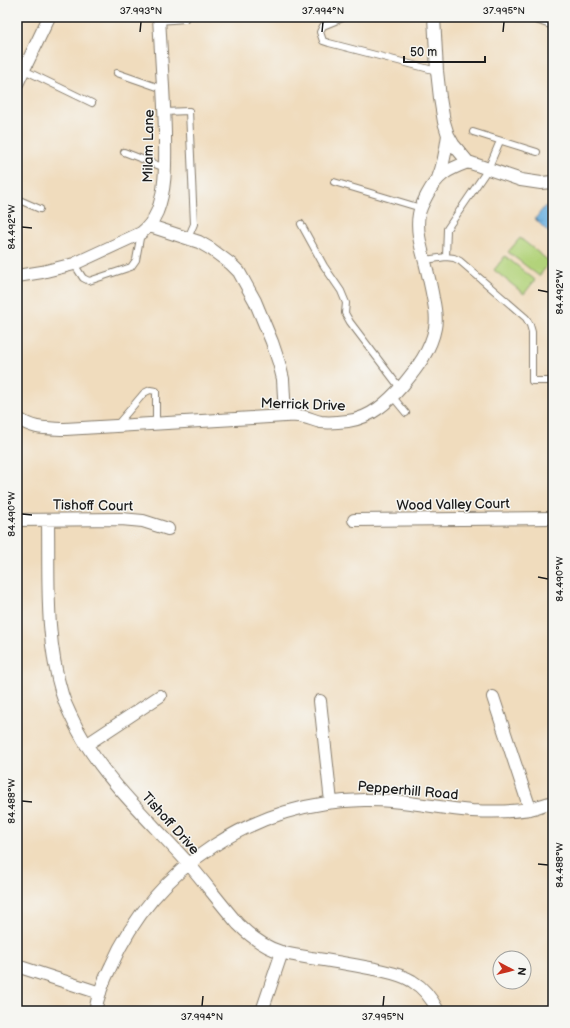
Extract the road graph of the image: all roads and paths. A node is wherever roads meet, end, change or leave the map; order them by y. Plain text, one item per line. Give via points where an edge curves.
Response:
1 (49, 17) edge
2 (185, 17) edge
3 (345, 17) edge
4 (434, 17) edge
5 (528, 17) edge
6 (159, 19) edge
7 (553, 26) edge
8 (24, 70) junction
9 (437, 72) junction
10 (117, 73) dead end
11 (17, 84) edge
12 (163, 89) junction
13 (92, 103) dead end
14 (164, 112) junction
15 (473, 132) dead end
16 (448, 135) junction
17 (500, 141) junction
18 (124, 152) dead end
19 (537, 152) dead end
20 (468, 162) junction
21 (165, 168) junction
22 (488, 169) junction
23 (438, 178) junction
24 (334, 182) dead end
25 (553, 182) edge
26 (17, 199) edge
27 (421, 208) junction
28 (40, 209) dead end
29 (301, 224) dead end
30 (145, 229) junction
31 (188, 238) junction
32 (446, 258) junction
33 (425, 260) junction
34 (74, 264) junction
35 (17, 276) edge
36 (553, 381) edge
37 (396, 392) junction
38 (406, 413) dead end
39 (285, 416) junction
40 (17, 418) edge
41 (156, 423) junction
42 (116, 426) junction
43 (553, 518) edge
44 (17, 520) edge
45 (48, 520) junction
46 (354, 520) dead end
47 (168, 529) dead end
48 (160, 696) dead end
49 (493, 697) dead end
50 (320, 701) dead end
51 (86, 744) junction
52 (331, 802) junction
53 (553, 802) edge
54 (530, 809) junction
55 (188, 864) junction
56 (282, 952) junction
57 (17, 966) edge
58 (100, 994) junction
59 (95, 1011) edge
60 (262, 1011) edge
61 (438, 1011) edge

1 - 8 street
2 - 6 lane
3 - 9 lane via 323,26 320,32 323,41
4 - 9 street
5 - 7 lane
6 - 12 street, Milam Lane
8 - 11 street
8 - 13 lane
9 - 16 street
10 - 12 lane
12 - 14 street, Milam Lane
14 - 21 street, Milam Lane
14 - 31 lane via 189,111 194,224
15 - 17 lane
16 - 20 street
16 - 23 street, Merrick Drive via 443,166
17 - 19 lane
17 - 22 lane
18 - 21 lane
20 - 22 street
20 - 23 street, Merrick Drive
21 - 30 street, Milam Lane via 161,200 157,212
22 - 25 street via 521,180
22 - 32 lane via 447,229
23 - 27 street, Merrick Drive
24 - 27 lane
26 - 28 lane
27 - 33 street, Merrick Drive via 419,240
29 - 37 lane via 341,291 346,302 345,313 350,322
30 - 31 street
30 - 34 street
30 - 34 lane via 136,260 131,267 89,281 83,278
31 - 39 street via 211,249 231,264 239,272 252,295 279,363 283,380
32 - 33 lane
32 - 36 lane via 460,261 526,318 532,332 532,381
33 - 37 street, Merrick Drive via 434,301 435,328 420,363
34 - 35 street
37 - 38 lane
37 - 39 street, Merrick Drive via 371,414 359,419 322,422 304,417
39 - 41 street, Merrick Drive
40 - 42 street, Merrick Drive via 40,428
41 - 42 street, Merrick Drive
41 - 42 lane via 156,391 150,390 144,393
43 - 46 street, Wood Valley Court
44 - 45 street, Tishoff Court
45 - 47 street, Tishoff Court via 121,519 142,521
45 - 51 street, Tishoff Drive via 52,647 63,697
48 - 51 street
49 - 54 street
50 - 52 street
51 - 55 street, Tishoff Drive via 105,773
52 - 54 street, Pepperhill Road via 378,800 492,812
52 - 55 street, Pepperhill Road via 284,812 252,825 216,844
53 - 54 street, Pepperhill Road
55 - 56 street, Tishoff Drive via 247,933
55 - 58 street, Pepperhill Road via 139,916 116,955
56 - 60 street
56 - 61 street, Tishoff Drive via 350,964 402,977 421,988
57 - 58 street
58 - 59 street, Pepperhill Road

